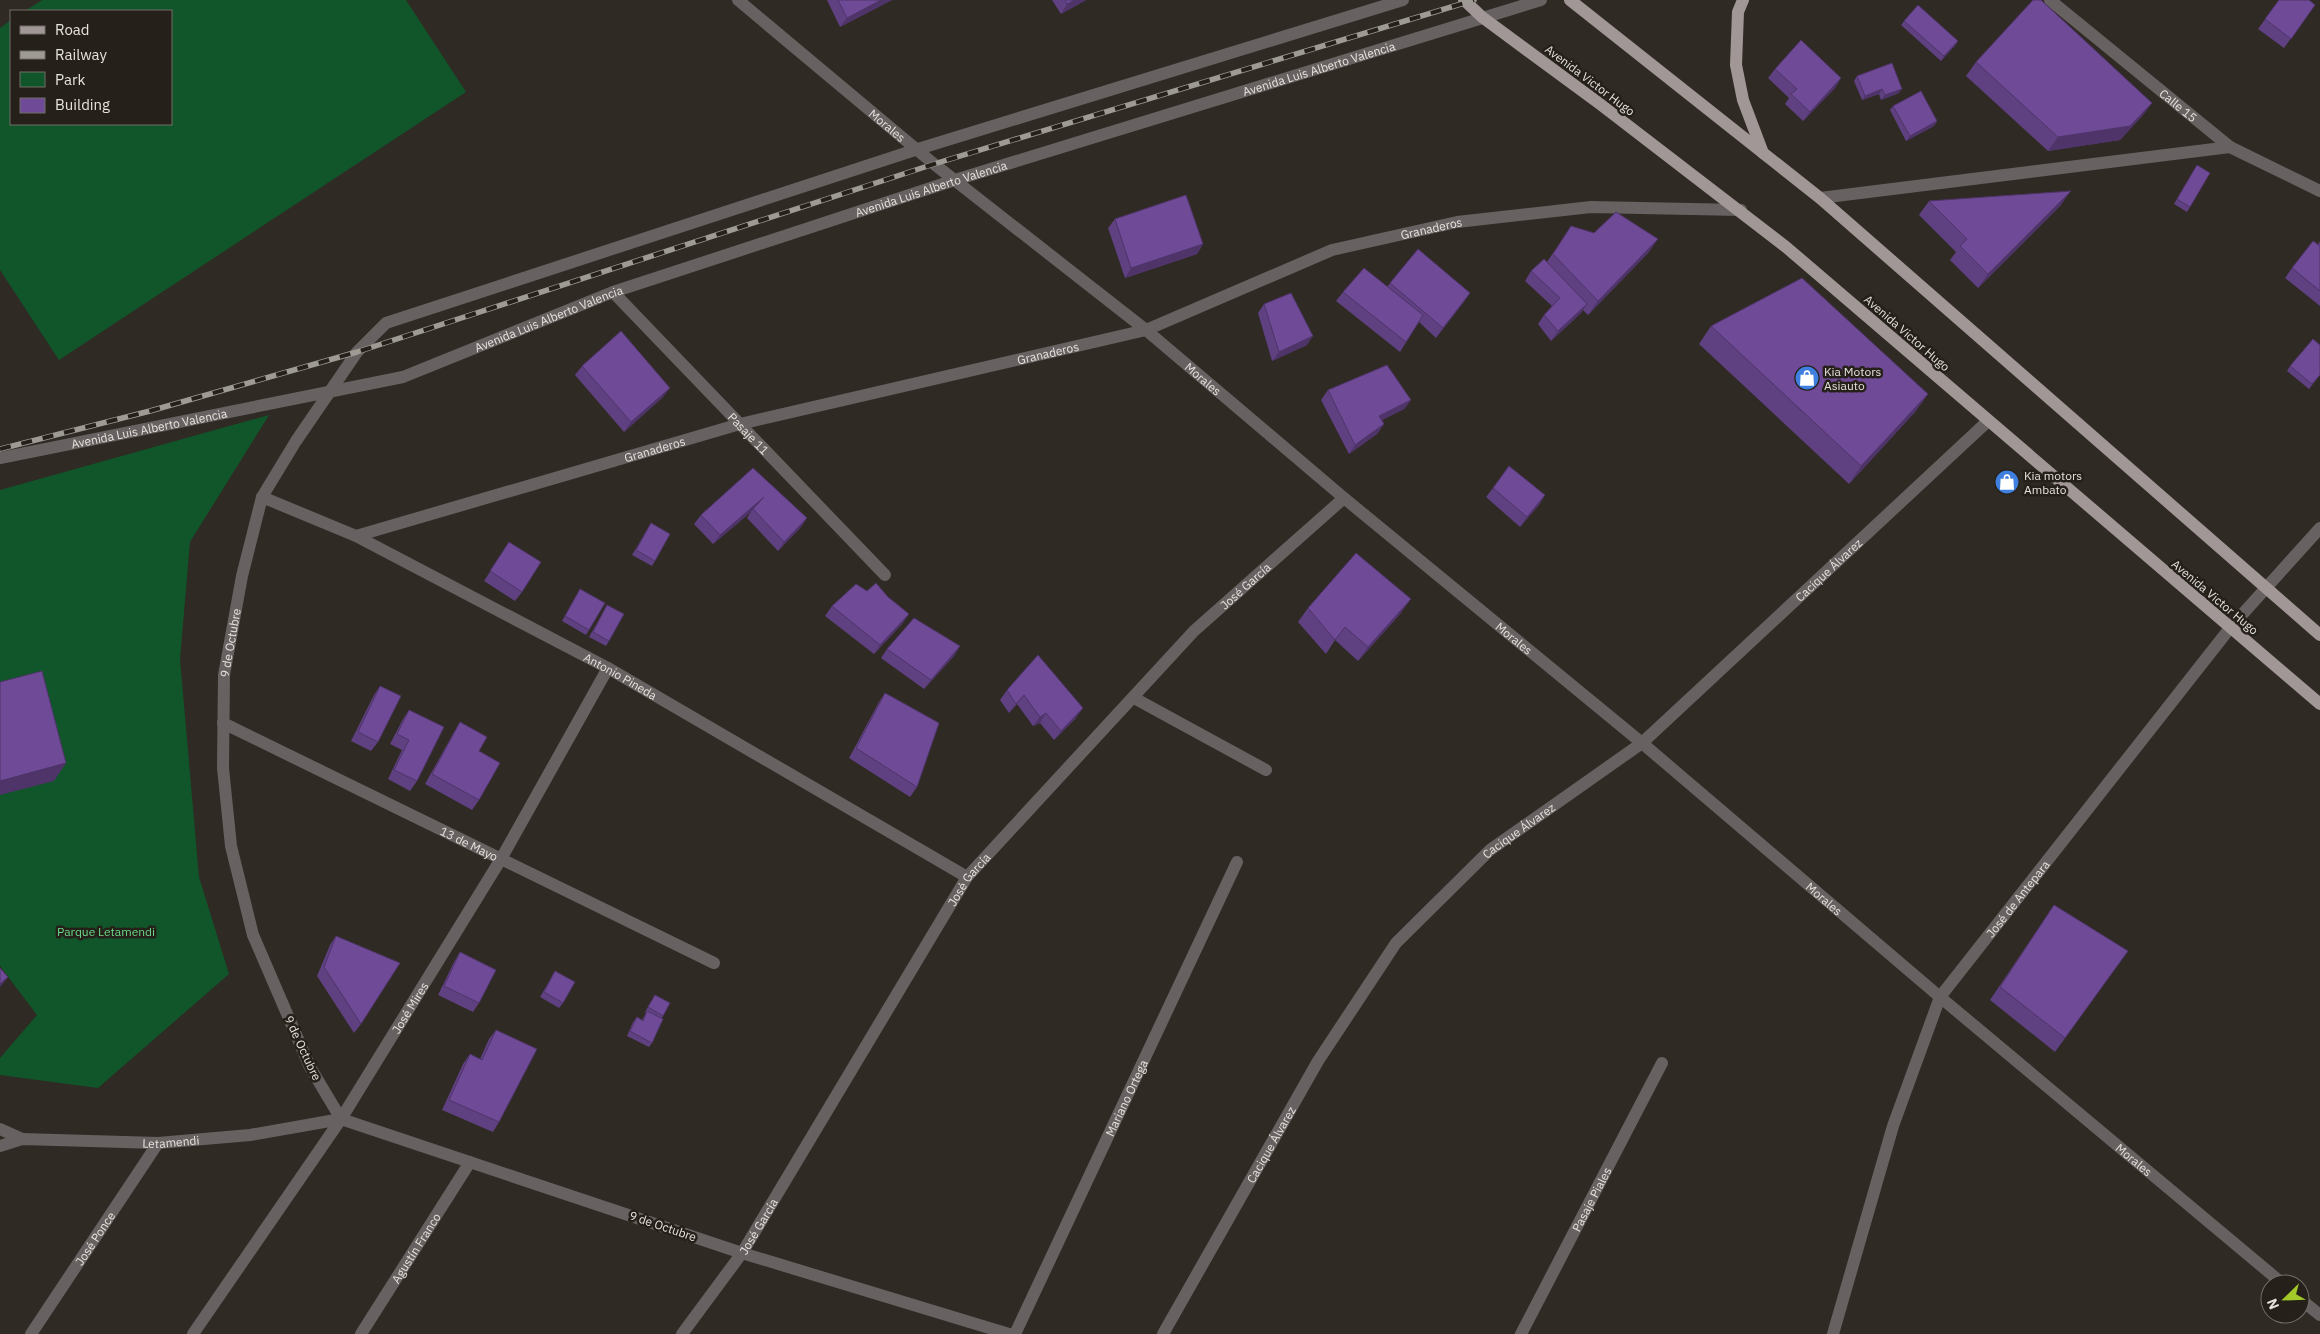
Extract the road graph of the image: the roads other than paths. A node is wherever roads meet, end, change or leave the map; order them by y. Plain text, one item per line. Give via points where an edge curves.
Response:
1 (738, 0) edge
2 (1403, 0) edge
3 (1464, 0) edge
4 (1540, 0) edge
5 (1570, 0) edge
6 (1743, 0) edge
7 (2050, 0) edge
8 (1482, 17) junction
9 (2230, 146) junction
10 (918, 149) junction
11 (1763, 153) junction
12 (955, 180) junction
13 (2320, 191) edge
14 (1820, 198) junction
15 (1741, 210) junction
16 (613, 292) junction
17 (1146, 330) junction
18 (328, 392) junction
19 (1988, 421) junction
20 (740, 424) junction
21 (0, 458) edge
22 (262, 497) junction
23 (1344, 498) junction
24 (2320, 528) edge
25 (356, 536) junction
26 (885, 575) dead end
27 (2267, 587) junction
28 (2230, 628) junction
29 (2320, 635) edge
30 (608, 668) junction
31 (1134, 698) junction
32 (2320, 704) edge
33 (223, 722) junction
34 (1642, 743) junction
35 (1266, 770) dead end
36 (501, 859) junction
37 (1237, 862) dead end
38 (967, 877) junction
39 (714, 963) dead end
40 (1940, 998) junction
41 (1662, 1063) dead end
42 (341, 1119) junction
43 (0, 1128) edge
44 (22, 1139) junction
45 (158, 1143) junction
46 (0, 1146) edge
47 (470, 1162) junction
48 (742, 1253) junction
49 (2271, 1274) edge
50 (2310, 1306) edge
51 (2320, 1315) edge
52 (31, 1334) edge
53 (193, 1334) edge
54 (361, 1334) edge
55 (682, 1334) edge
56 (1009, 1334) edge
57 (1015, 1334) edge
58 (1163, 1334) edge
59 (1521, 1334) edge
60 (1833, 1334) edge

1 - 10 street, Morales
2 - 10 street
3 - 8 main road, Avenida Victor Hugo
4 - 8 street, Avenida Luis Alberto Valencia
5 - 11 main road
6 - 11 main road via 1738,12 1736,66 1743,100
7 - 9 street, Calle 15
8 - 12 street, Avenida Luis Alberto Valencia
8 - 15 main road, Avenida Victor Hugo
9 - 13 street, Calle 15
9 - 14 street
10 - 12 street, Morales
10 - 18 street via 386,323 357,352
11 - 14 main road
12 - 16 street, Avenida Luis Alberto Valencia
12 - 17 street, Morales
14 - 27 main road
15 - 17 street, Granaderos via 1591,207 1457,222 1332,250
15 - 19 main road, Avenida Victor Hugo
16 - 18 street, Avenida Luis Alberto Valencia via 403,377
16 - 20 street, Pasaje 11
17 - 20 street, Granaderos
17 - 23 street, Morales
18 - 21 street, Avenida Luis Alberto Valencia
18 - 22 street, 9 de Octubre
19 - 28 main road, Avenida Victor Hugo
19 - 34 street, Cacique Álvarez
20 - 25 street, Granaderos
20 - 26 street, Pasaje 11
22 - 25 street, Antonio Pineda
22 - 33 street, 9 de Octubre via 242,576 224,675
23 - 31 street, José García via 1194,631
23 - 34 street, Morales
24 - 27 street, José de Antepara
25 - 30 street, Antonio Pineda
27 - 28 street, José de Antepara
27 - 29 main road
28 - 32 main road, Avenida Victor Hugo
28 - 40 street, José de Antepara
30 - 36 street, José Mires
30 - 38 street, Antonio Pineda
31 - 35 street
31 - 38 street, José García
33 - 36 street, 13 de Mayo
33 - 42 street, 9 de Octubre via 223,768 231,846 253,934 310,1067
34 - 40 street, Morales
34 - 58 street, Cacique Álvarez via 1490,850 1396,944 1318,1061
36 - 39 street, 13 de Mayo
36 - 42 street, José Mires
37 - 57 street, Mariano Ortega
38 - 48 street, José García
40 - 49 street, Morales
40 - 60 street, José de Antepara via 1893,1126
41 - 59 street, Pasaje Piales
42 - 45 street, Letamendi via 250,1135
42 - 47 street, 9 de Octubre
42 - 53 street, José Mires
43 - 44 street
44 - 45 street, Letamendi
44 - 46 street, Letamendi
45 - 52 street, José Ponce
47 - 48 street, 9 de Octubre
47 - 54 street, Agustín Franco
48 - 55 street, José García
48 - 56 street, 9 de Octubre
50 - 51 street

